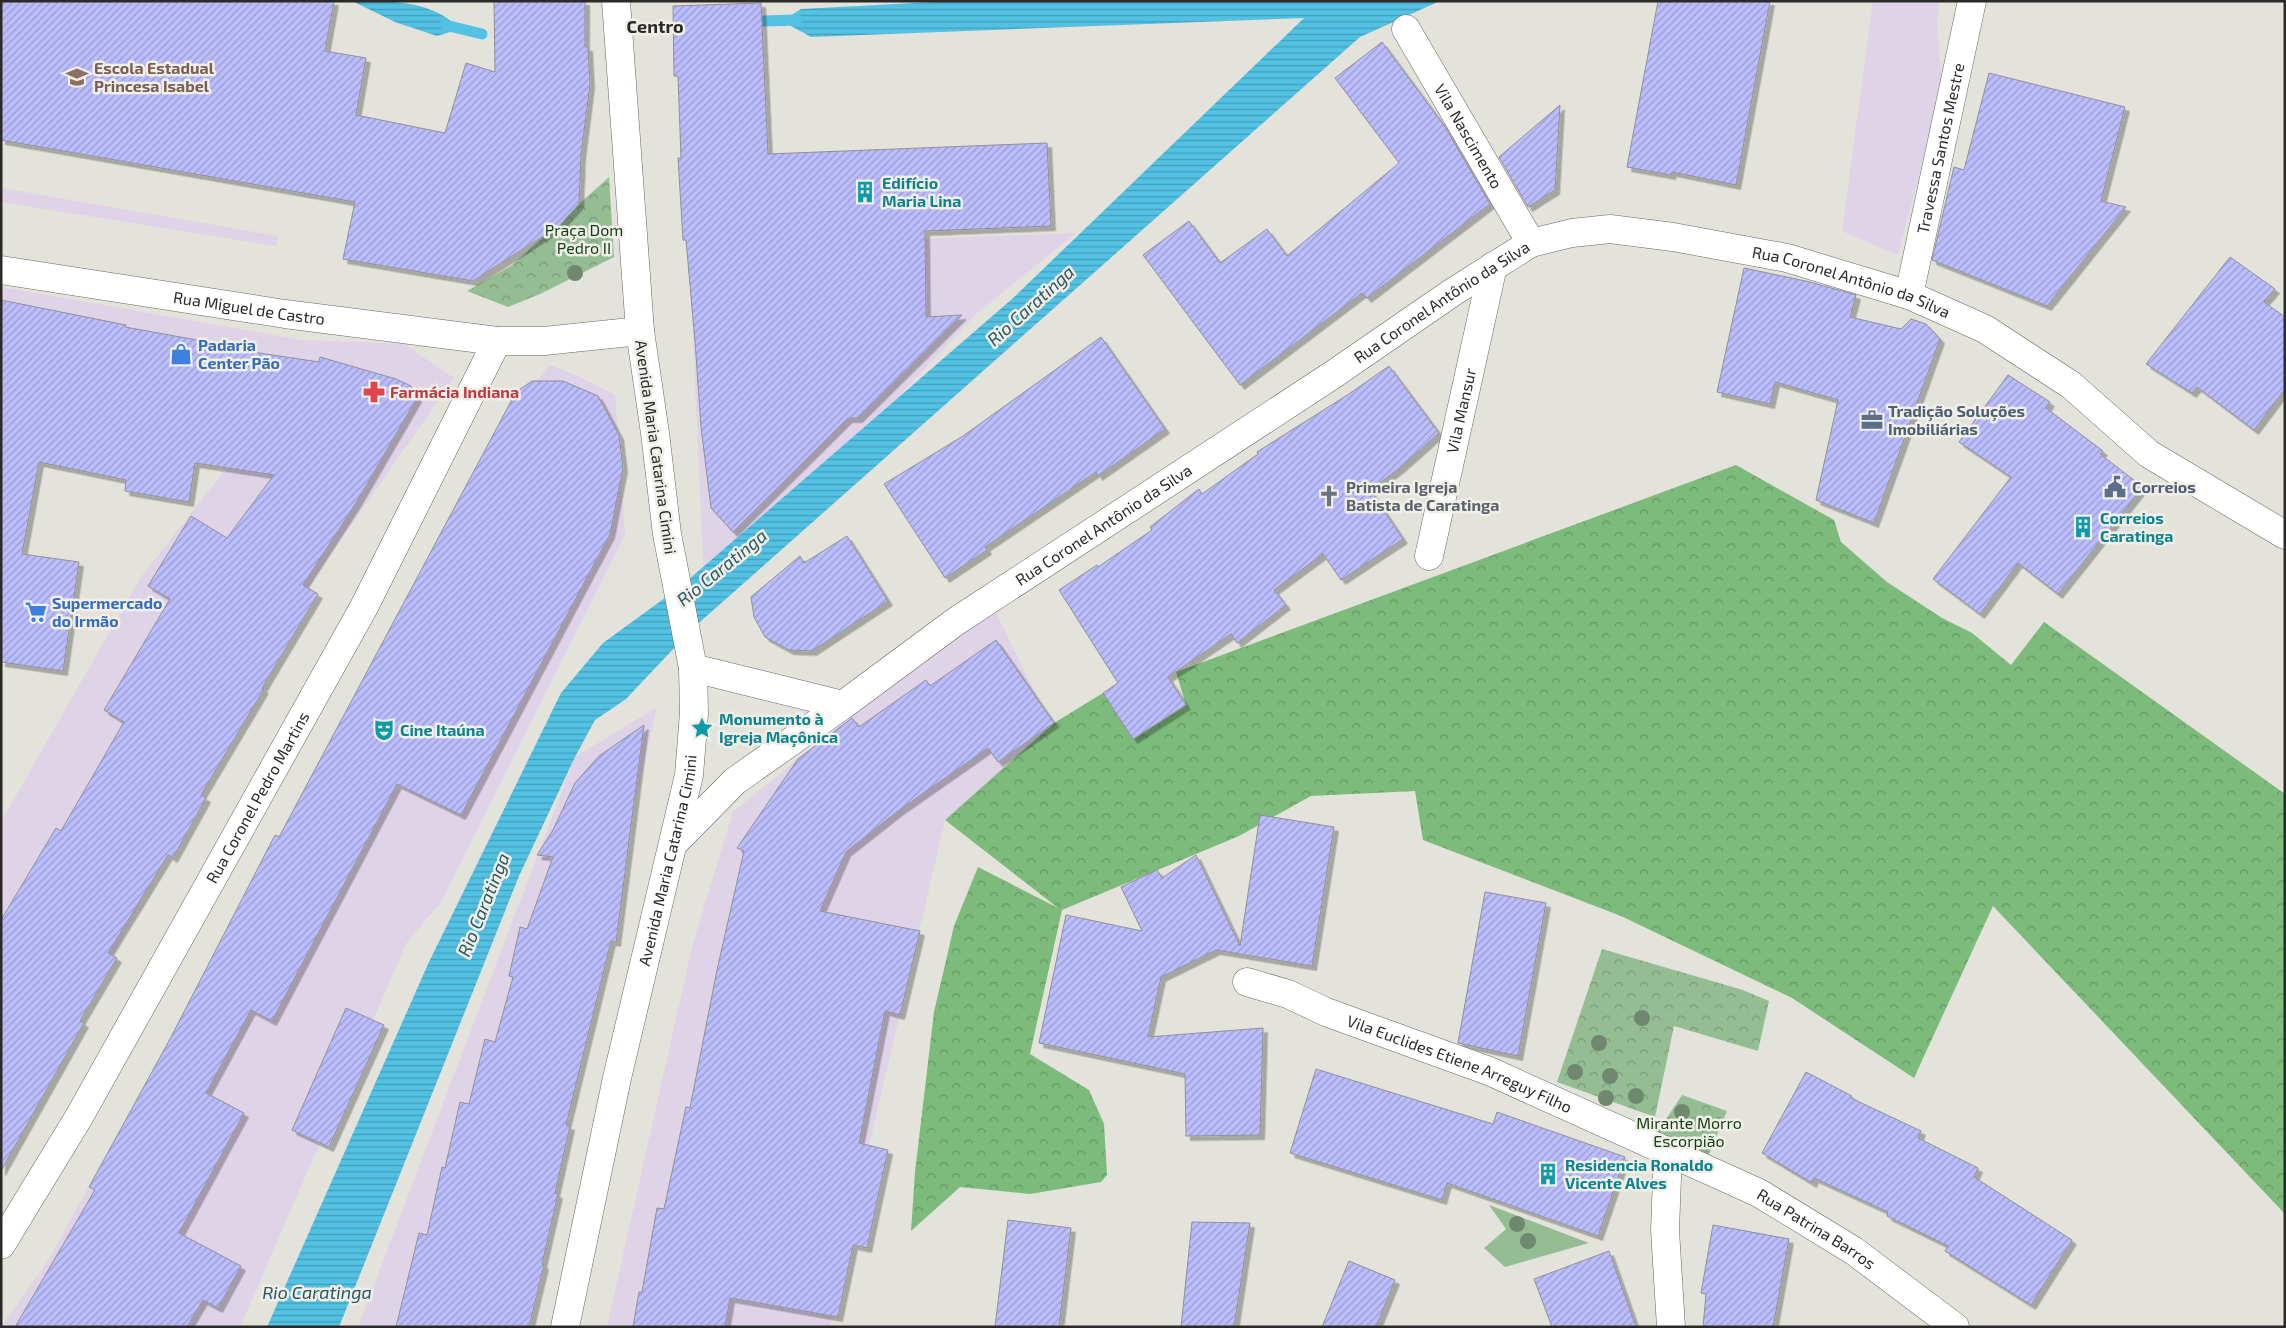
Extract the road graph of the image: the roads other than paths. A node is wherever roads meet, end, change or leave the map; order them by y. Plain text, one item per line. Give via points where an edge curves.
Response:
1 (616, 1) edge
2 (1972, 1) edge
3 (1406, 29) dead end
4 (1531, 243) junction
5 (1494, 266) junction
6 (1, 270) edge
7 (1909, 295) junction
8 (640, 331) junction
9 (497, 342) junction
10 (2285, 535) edge
11 (1428, 556) dead end
12 (693, 668) junction
13 (843, 705) junction
14 (674, 843) junction
15 (1247, 982) dead end
16 (1668, 1152) junction
17 (1, 1245) edge
18 (564, 1327) edge
19 (1671, 1327) edge
20 (1955, 1327) edge

1 - 8 main road, Avenida Maria Catarina Cimini
2 - 7 main road, Travessa Santos Mestre
3 - 4 main road, Vila Nascimento
4 - 5 main road, Rua Coronel Antônio da Silva
4 - 7 main road, Rua Coronel Antônio da Silva via 1572,233 1610,229 1673,237 1788,258
5 - 11 main road, Vila Mansur
5 - 13 main road, Rua Coronel Antônio da Silva via 1332,376 955,622
6 - 9 main road, Rua Miguel de Castro via 285,314
7 - 10 main road, Rua Coronel Antônio da Silva via 1985,328 2071,385 2149,454
8 - 9 main road, Rua Miguel de Castro via 544,341
8 - 12 main road, Avenida Maria Catarina Cimini via 667,534
9 - 17 main road, Rua Coronel Pedro Martins via 364,607 78,1117
12 - 13 main road
12 - 14 main road, Avenida Maria Catarina Cimini via 694,713 689,775
13 - 14 main road, Rua Coronel Antônio da Silva via 735,780
14 - 18 main road, Avenida Maria Catarina Cimini via 617,1078
15 - 16 main road, Vila Euclides Etiene Arreguy Filho via 1288,994 1326,1012 1489,1071
16 - 19 main road via 1665,1230
16 - 20 main road, Rua Patrina Barros via 1759,1193 1821,1230

